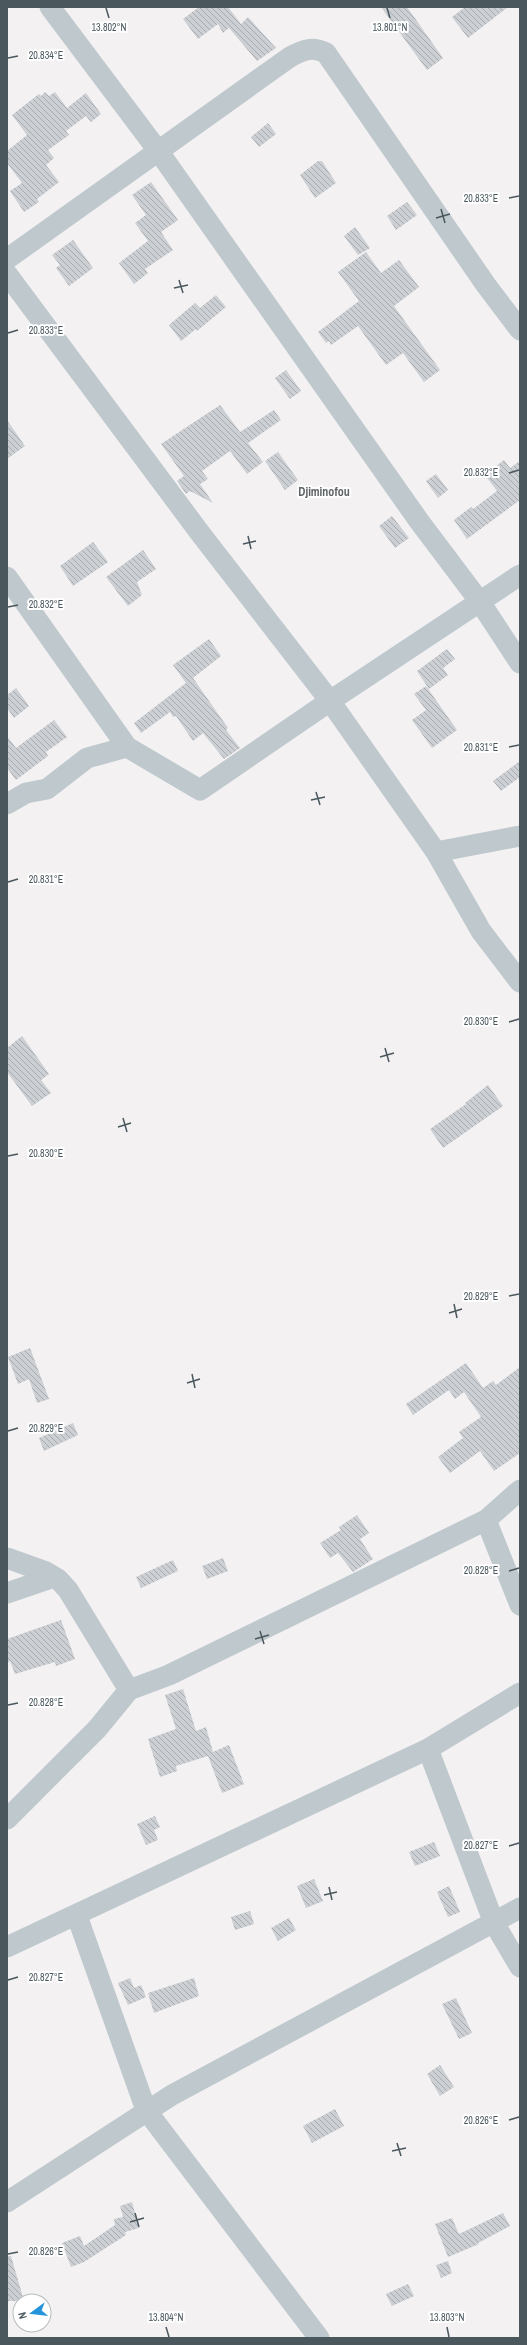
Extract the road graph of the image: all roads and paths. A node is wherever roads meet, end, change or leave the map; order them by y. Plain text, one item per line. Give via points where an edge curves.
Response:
1 (50, 7) edge
2 (159, 152) junction
3 (7, 259) edge
4 (7, 274) edge
5 (14, 298) edge
6 (520, 330) edge
7 (520, 575) edge
8 (7, 577) edge
9 (480, 602) junction
10 (520, 663) edge
11 (330, 701) junction
12 (127, 746) junction
13 (7, 804) edge
14 (520, 836) edge
15 (436, 852) junction
16 (520, 982) edge
17 (520, 1490) edge
18 (486, 1520) junction
19 (7, 1558) edge
20 (54, 1577) junction
21 (7, 1593) edge
22 (520, 1605) edge
23 (130, 1690) junction
24 (520, 1693) edge
25 (428, 1749) junction
26 (7, 1819) edge
27 (520, 1908) edge
28 (77, 1916) junction
29 (494, 1924) junction
30 (7, 1947) edge
31 (520, 1967) edge
32 (146, 2110) junction
33 (7, 2202) edge
34 (319, 2338) edge

1 - 2 street
2 - 3 street
2 - 6 street via 290,57 304,50 316,48 326,53 481,278
2 - 9 street via 419,521
4 - 5 street
5 - 11 street
7 - 9 street
8 - 12 street
9 - 10 street
9 - 11 street
11 - 12 street via 200,790
11 - 15 street
12 - 13 street via 87,758 47,789 26,793
14 - 15 street
15 - 16 street via 481,931
17 - 18 street
18 - 22 street
18 - 23 street via 169,1675
19 - 20 street
20 - 21 street
20 - 23 street via 68,1590
23 - 26 street via 97,1729
24 - 25 street
25 - 28 street
25 - 29 street
27 - 29 street
28 - 30 street
28 - 32 street
29 - 31 street
29 - 32 street
32 - 33 street
32 - 34 street

